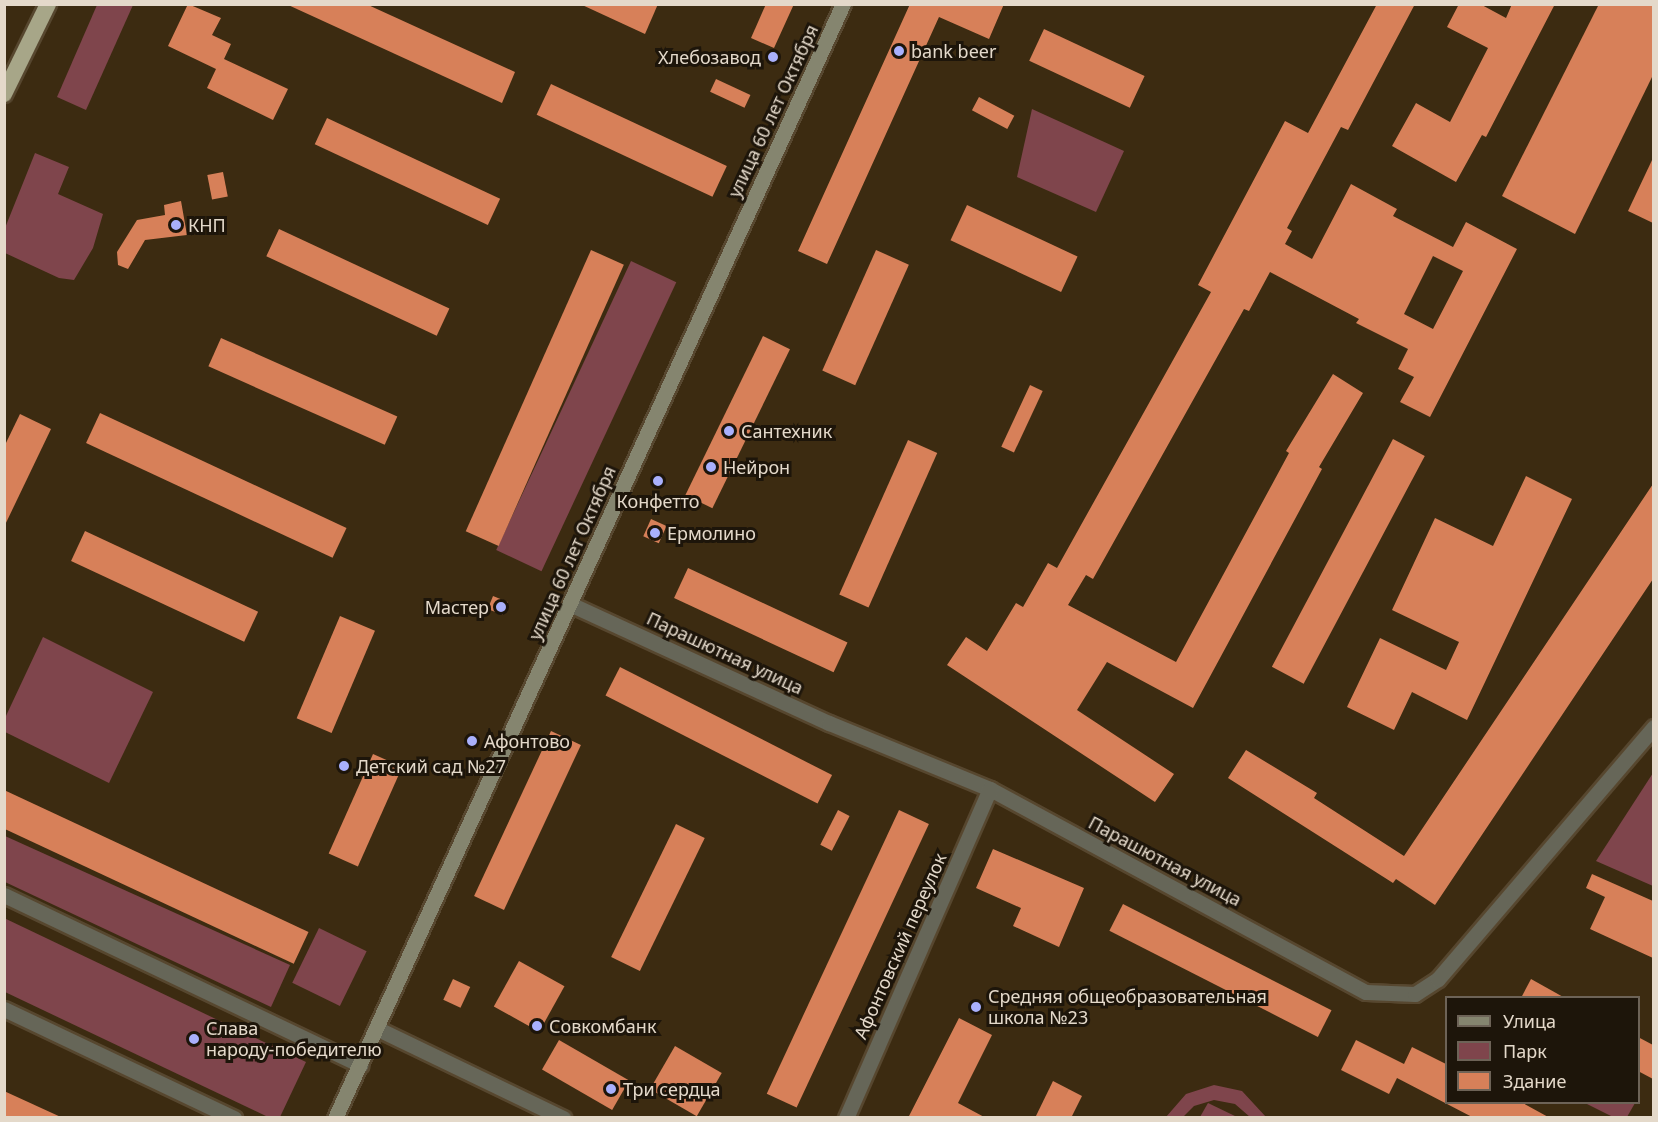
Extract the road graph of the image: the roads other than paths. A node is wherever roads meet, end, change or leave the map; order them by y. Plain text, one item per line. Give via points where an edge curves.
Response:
1 (48, 4) edge
2 (843, 4) edge
3 (4, 94) edge
4 (570, 604) junction
5 (1653, 727) edge
6 (990, 789) junction
7 (4, 895) edge
8 (4, 1009) edge
9 (376, 1028) junction
10 (360, 1065) junction
11 (234, 1118) edge
12 (335, 1118) edge
13 (563, 1118) edge
14 (846, 1118) edge

1 - 3 highway
2 - 4 main road, улица 60 лет Октября
4 - 6 street, Парашютная улица via 830,723
4 - 9 main road, улица 60 лет Октября
5 - 6 street, Парашютная улица via 1489,923 1438,979 1415,994 1366,992
6 - 14 street, Афонтовский переулок
7 - 10 street
8 - 11 street
9 - 10 main road, улица 60 лет Октября
9 - 13 street
10 - 12 main road, улица 60 лет Октября

